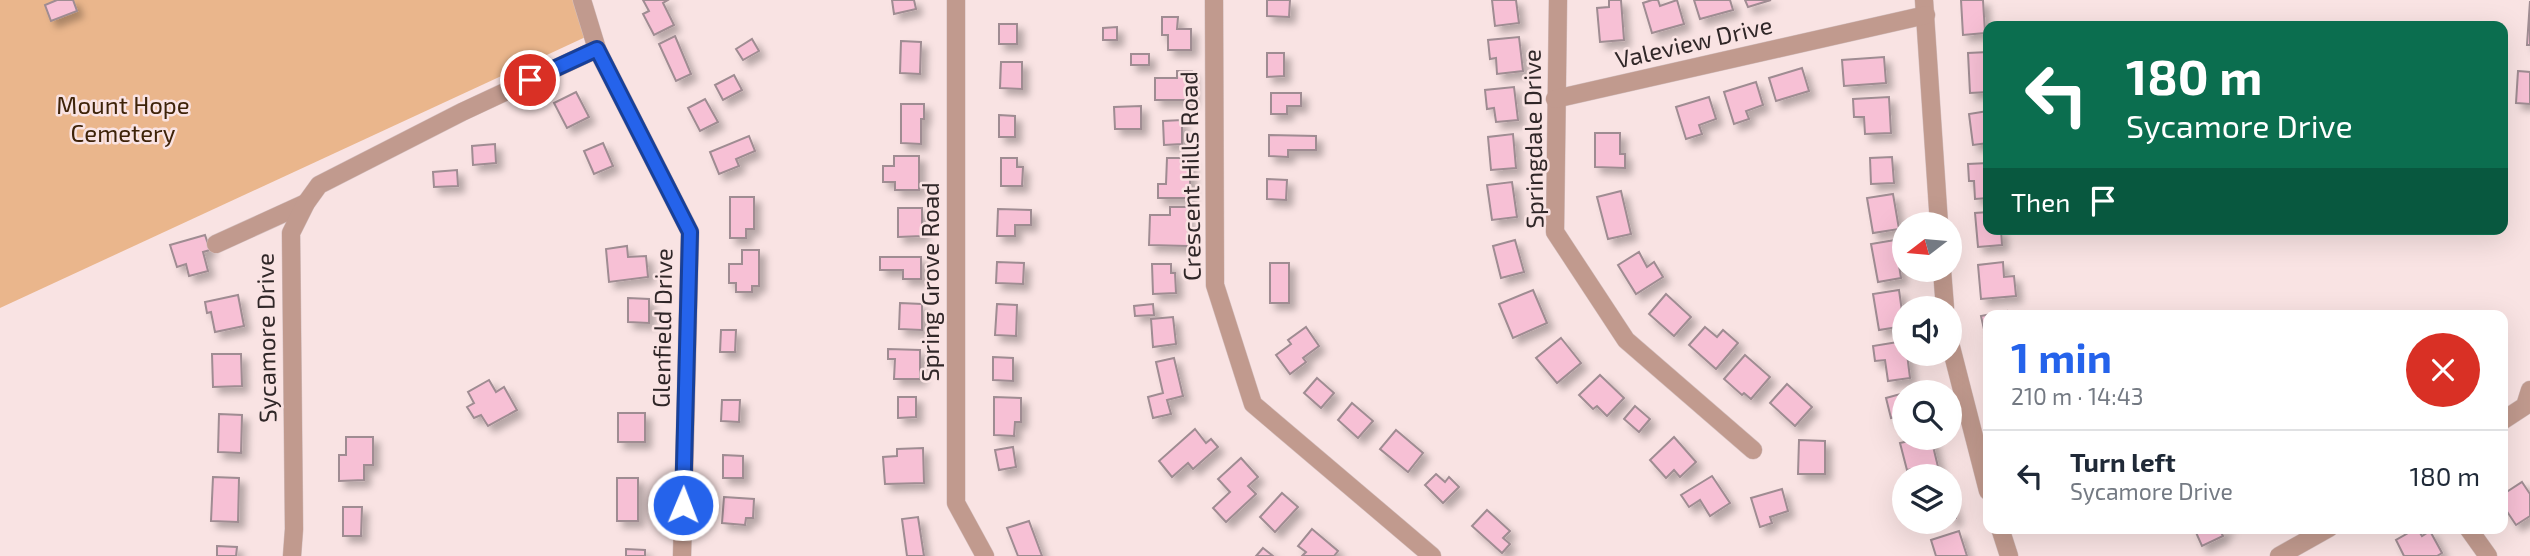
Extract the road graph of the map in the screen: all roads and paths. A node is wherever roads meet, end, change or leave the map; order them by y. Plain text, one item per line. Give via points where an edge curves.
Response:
1 (582, 0) edge
2 (956, 0) edge
3 (1214, 0) edge
4 (1558, 0) edge
5 (1925, 7) edge
6 (597, 49) junction
7 (1555, 99) junction
8 (306, 203) junction
9 (1938, 212) edge
10 (216, 244) dead end
11 (1956, 366) edge
12 (2530, 390) edge
13 (2508, 417) edge
14 (1753, 450) dead end
15 (1983, 472) edge
16 (2002, 534) edge
17 (2318, 534) edge
18 (2472, 534) edge
19 (292, 556) edge
20 (682, 556) edge
21 (985, 556) edge
22 (1432, 556) edge
23 (2009, 556) edge
24 (2279, 556) edge
25 (2488, 556) edge

1 - 6 street, Glenfield Drive
2 - 21 street, Spring Grove Road via 956,503
3 - 22 street, Crescent Hills Road via 1215,285 1253,404
4 - 7 street, Springdale Drive
5 - 7 street, Valeview Drive
5 - 9 street
6 - 8 street, Sycamore Drive via 319,185
6 - 20 street, Glenfield Drive via 690,232
7 - 14 street, Springdale Drive via 1555,232 1626,340
8 - 10 street
8 - 19 street, Sycamore Drive via 291,233
11 - 15 street
12 - 13 street via 2525,406
16 - 23 street
17 - 24 street
18 - 25 street

